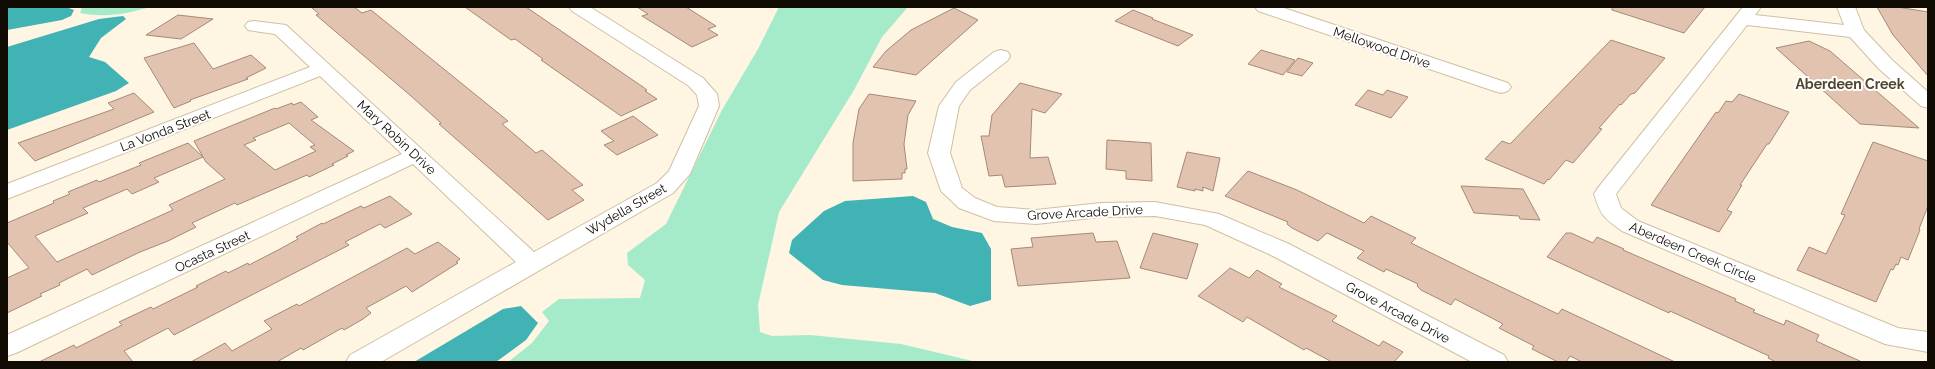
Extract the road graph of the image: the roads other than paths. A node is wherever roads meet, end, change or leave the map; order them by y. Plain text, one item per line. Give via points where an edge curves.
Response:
1 (578, 7) edge
2 (1264, 7) edge
3 (1846, 7) edge
4 (1749, 13) edge
5 (254, 26) dead end
6 (1856, 32) junction
7 (1001, 56) dead end
8 (324, 68) junction
9 (1501, 87) dead end
10 (1928, 102) edge
11 (416, 155) junction
12 (7, 192) edge
13 (532, 263) junction
14 (1928, 342) edge
15 (7, 346) edge
16 (359, 362) edge
17 (1495, 362) edge

1 - 13 street, Wydella Street via 696,82 707,94 709,106 679,174 665,188
2 - 9 street, Mellowood Drive
3 - 6 street
4 - 6 street
4 - 14 street, Aberdeen Creek Circle via 1606,194 1611,212 1630,226 1894,337
5 - 8 street, Mary Robin Drive via 280,29
6 - 10 street via 1885,64
7 - 17 street, Grove Arcade Drive via 963,86 949,106 940,154 952,191 967,203 994,214 1036,217 1101,210 1155,209 1211,219 1281,250
8 - 11 street, Mary Robin Drive
8 - 12 street, La Vonda Street
11 - 13 street, Mary Robin Drive
11 - 15 street, Ocasta Street
13 - 16 street, Wydella Street

